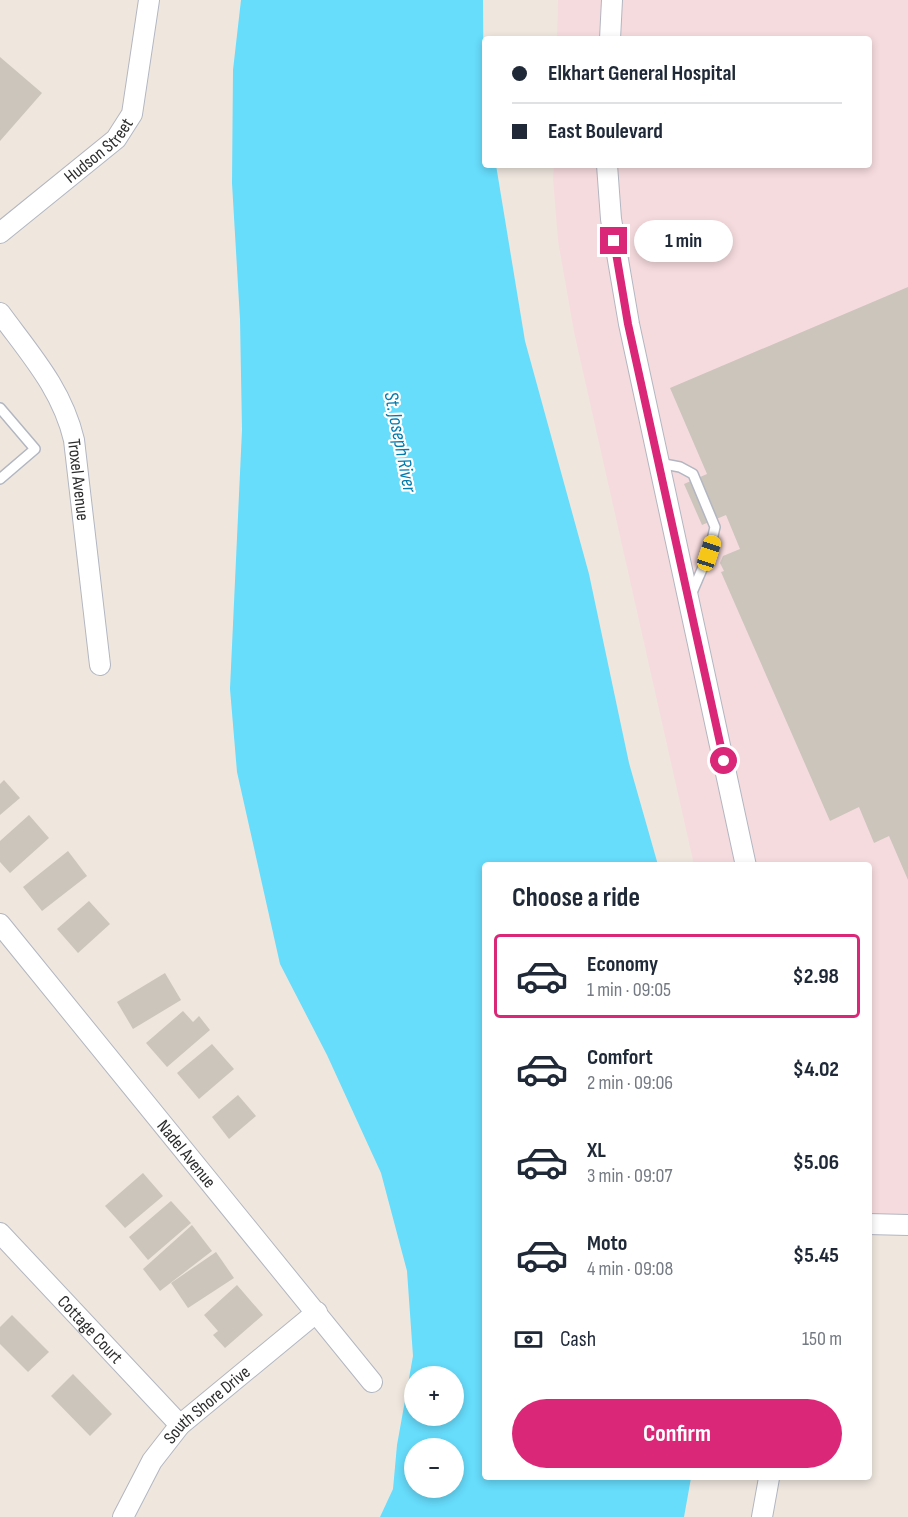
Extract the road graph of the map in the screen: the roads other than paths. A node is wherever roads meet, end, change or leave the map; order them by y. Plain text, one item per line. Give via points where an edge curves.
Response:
1 (149, 0) edge
2 (612, 0) edge
3 (610, 36) edge
4 (607, 168) edge
5 (0, 233) edge
6 (0, 313) edge
7 (0, 408) edge
8 (659, 463) junction
9 (0, 479) edge
10 (688, 600) junction
11 (100, 665) dead end
12 (745, 862) edge
13 (0, 924) edge
14 (872, 1224) edge
15 (908, 1225) edge
16 (0, 1233) edge
17 (316, 1312) junction
18 (372, 1382) dead end
19 (180, 1425) junction
20 (769, 1480) edge
21 (123, 1517) edge
22 (762, 1517) edge

1 - 5 street, Hudson Street via 132,114 125,128
2 - 3 street
4 - 8 street via 619,273
6 - 11 street, Troxel Avenue via 61,398 69,419
7 - 9 lane via 35,449
8 - 10 street
8 - 10 lane via 693,474 715,527 709,553
10 - 12 street
13 - 17 street, Nadel Avenue
14 - 15 street
16 - 19 street, Cottage Court
17 - 18 street, Nadel Avenue
17 - 19 street, South Shore Drive
19 - 21 street, South Shore Drive via 152,1461
20 - 22 street

